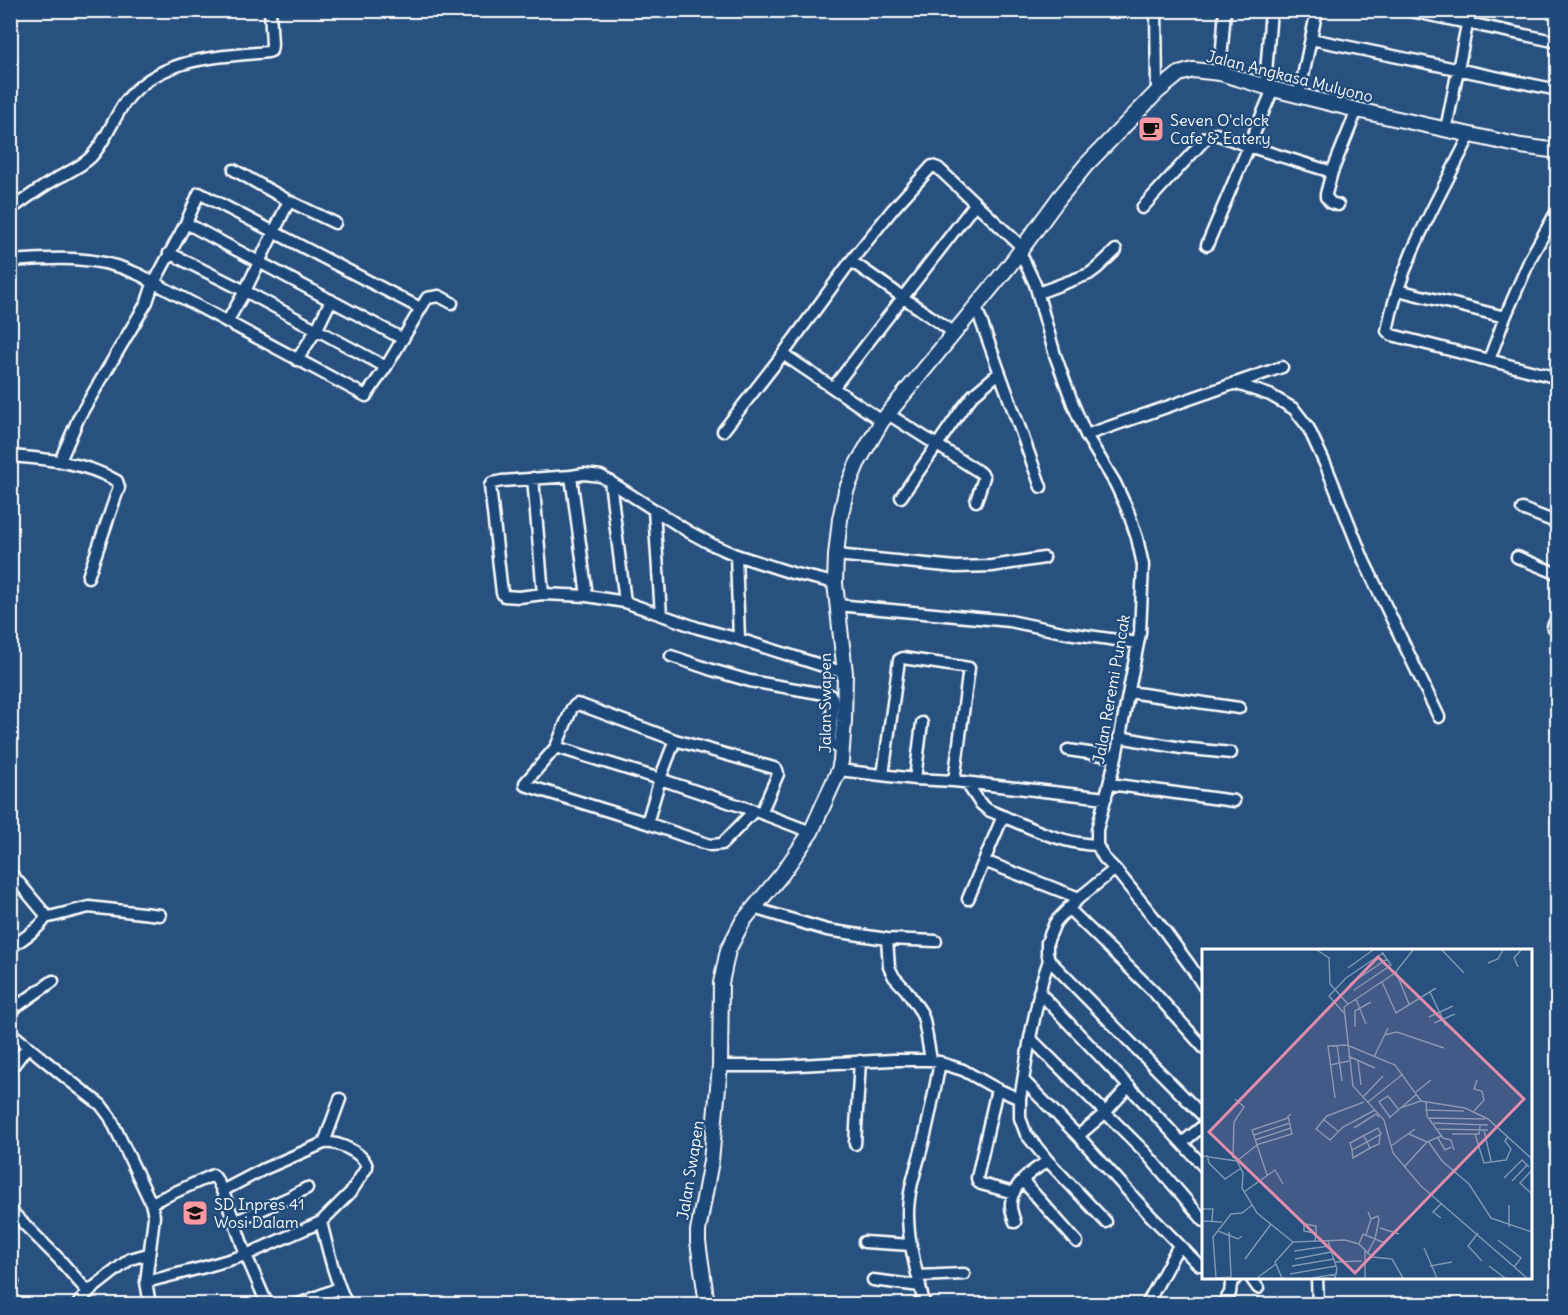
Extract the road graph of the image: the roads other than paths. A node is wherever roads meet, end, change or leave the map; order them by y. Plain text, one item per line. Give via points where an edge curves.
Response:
1 (270, 10) edge
2 (1156, 10) edge
3 (1225, 10) edge
4 (1271, 10) edge
5 (1317, 10) edge
6 (1406, 10) edge
7 (1470, 10) edge
8 (1468, 24) junction
9 (1311, 39) junction
10 (1557, 42) edge
11 (1459, 71) junction
12 (1220, 73) junction
13 (1269, 87) junction
14 (1557, 90) edge
15 (1157, 92) junction
16 (1299, 95) junction
17 (1357, 110) junction
18 (1446, 129) junction
19 (1470, 135) junction
20 (1248, 146) junction
21 (1557, 151) edge
22 (234, 170) dead end
23 (1332, 172) junction
24 (289, 201) junction
25 (975, 204) junction
26 (1338, 206) dead end
27 (1142, 208) dead end
28 (1557, 208) edge
29 (10, 210) edge
30 (186, 223) junction
31 (335, 224) dead end
32 (273, 231) junction
33 (1207, 245) dead end
34 (1021, 250) junction
35 (1116, 250) dead end
36 (170, 253) junction
37 (10, 261) edge
38 (258, 261) junction
39 (851, 261) junction
40 (1009, 266) junction
41 (1030, 273) junction
42 (153, 282) junction
43 (1398, 290) junction
44 (245, 291) junction
45 (1038, 293) junction
46 (902, 297) junction
47 (332, 300) junction
48 (452, 303) dead end
49 (420, 308) junction
50 (976, 308) junction
51 (1504, 317) junction
52 (227, 322) junction
53 (317, 329) junction
54 (954, 333) junction
55 (403, 339) junction
56 (783, 354) junction
57 (297, 360) junction
58 (1489, 360) junction
59 (386, 367) junction
60 (1282, 367) dead end
61 (999, 373) junction
62 (1557, 378) edge
63 (1234, 383) junction
64 (833, 388) junction
65 (885, 417) junction
66 (723, 431) dead end
67 (1086, 435) junction
68 (936, 445) junction
69 (10, 456) edge
70 (60, 460) junction
71 (571, 476) junction
72 (533, 478) junction
73 (610, 481) junction
74 (1041, 487) dead end
75 (901, 496) dead end
76 (976, 501) dead end
77 (1522, 509) dead end
78 (654, 510) junction
79 (1557, 523) edge
80 (736, 555) junction
81 (836, 555) junction
82 (1044, 558) dead end
83 (1517, 558) dead end
84 (1557, 574) edge
85 (88, 577) dead end
86 (835, 583) junction
87 (543, 594) junction
88 (587, 596) junction
89 (626, 602) junction
90 (837, 604) junction
91 (661, 615) junction
92 (1557, 615) edge
93 (1553, 627) dead end
94 (739, 639) junction
95 (1138, 643) junction
96 (671, 656) dead end
97 (845, 673) junction
98 (1129, 692) junction
99 (1239, 708) dead end
100 (1439, 717) dead end
101 (922, 723) dead end
102 (1119, 737) junction
103 (675, 740) junction
104 (556, 747) junction
105 (843, 749) junction
106 (1068, 750) dead end
107 (1231, 753) dead end
108 (1116, 757) junction
109 (839, 770) junction
110 (884, 775) junction
111 (660, 779) junction
112 (915, 779) junction
113 (954, 781) junction
114 (966, 782) junction
115 (1110, 784) junction
116 (1106, 798) junction
117 (1234, 801) dead end
118 (757, 812) junction
119 (1003, 816) junction
120 (647, 824) junction
121 (811, 832) junction
122 (1097, 845) junction
123 (984, 861) junction
124 (1115, 869) junction
125 (10, 872) edge
126 (1079, 898) junction
127 (968, 899) dead end
128 (753, 908) junction
129 (1068, 908) junction
130 (160, 915) dead end
131 (45, 918) junction
132 (887, 939) junction
133 (936, 941) dead end
134 (10, 948) edge
135 (1049, 960) junction
136 (53, 981) dead end
137 (1202, 985) edge
138 (1039, 992) junction
139 (10, 1011) edge
140 (10, 1032) edge
141 (1030, 1038) junction
142 (27, 1047) junction
143 (1202, 1047) edge
144 (860, 1061) junction
145 (935, 1061) junction
146 (720, 1066) junction
147 (11, 1069) edge
148 (1023, 1080) junction
149 (1129, 1086) junction
150 (997, 1089) junction
151 (340, 1099) dead end
152 (1020, 1099) junction
153 (1105, 1113) junction
154 (1202, 1116) edge
155 (1202, 1126) edge
156 (1078, 1136) junction
157 (324, 1143) junction
158 (1182, 1143) junction
159 (855, 1144) dead end
160 (1048, 1161) junction
161 (1202, 1166) edge
162 (1023, 1181) junction
163 (307, 1188) dead end
164 (222, 1191) junction
165 (1014, 1193) junction
166 (151, 1203) junction
167 (10, 1210) edge
168 (1202, 1220) edge
169 (234, 1222) junction
170 (321, 1222) junction
171 (1015, 1222) dead end
172 (1106, 1222) dead end
173 (864, 1242) dead end
174 (1077, 1242) dead end
175 (911, 1245) junction
176 (1179, 1245) junction
177 (148, 1254) junction
178 (246, 1255) junction
179 (1202, 1265) edge
180 (964, 1274) dead end
181 (1235, 1279) edge
182 (1252, 1279) edge
183 (1320, 1279) edge
184 (873, 1280) dead end
185 (919, 1281) junction
186 (146, 1282) junction
187 (339, 1288) junction
188 (1258, 1288) dead end
189 (88, 1292) junction
190 (78, 1305) edge
191 (150, 1305) edge
192 (267, 1305) edge
193 (299, 1305) edge
194 (347, 1305) edge
195 (706, 1305) edge
196 (924, 1305) edge
197 (1147, 1305) edge
198 (1223, 1305) edge
199 (1318, 1305) edge

1 - 29 street via 271,51 190,61 156,74 126,101 91,156
2 - 15 street
3 - 12 street
4 - 13 street
5 - 9 street
6 - 8 street
7 - 8 street
8 - 10 street
8 - 11 street
9 - 11 street
9 - 16 street
11 - 14 street
11 - 18 street
12 - 13 main road, Jalan Angkasa Mulyono
12 - 15 main road, Jalan Angkasa Mulyono via 1184,72
13 - 16 main road, Jalan Angkasa Mulyono
13 - 20 street
15 - 34 main road, Jalan Angkasa Mulyono via 1086,165
16 - 17 main road, Jalan Angkasa Mulyono
17 - 18 main road, Jalan Angkasa Mulyono
17 - 23 street
18 - 19 main road, Jalan Angkasa Mulyono
19 - 21 main road, Jalan Angkasa Mulyono
19 - 43 street
20 - 23 street
20 - 27 street via 1215,134 1207,137
20 - 33 street
22 - 24 street
23 - 26 street via 1326,197
24 - 31 street
24 - 32 street
25 - 34 street
25 - 39 street via 932,166
25 - 46 street
28 - 51 street
30 - 32 street via 199,193
30 - 36 street
30 - 38 street
32 - 38 street
32 - 49 street
34 - 40 main road
34 - 41 street, Jalan Reremi Puncak
35 - 45 street via 1089,274
36 - 42 street
36 - 44 street
37 - 42 street via 80,259 128,269
38 - 44 street
38 - 47 street
39 - 46 street
39 - 56 street
40 - 41 street
40 - 50 main road, Jalan Swapen
41 - 45 street, Jalan Reremi Puncak
42 - 52 street
42 - 70 street via 147,303 79,417
43 - 51 street
43 - 58 street via 1389,334
44 - 52 street
44 - 53 street
45 - 67 street, Jalan Reremi Puncak via 1055,355
46 - 54 street
46 - 64 street
47 - 53 street
47 - 55 street
48 - 49 street via 432,296
49 - 55 street
50 - 54 main road, Jalan Swapen
50 - 61 street
51 - 58 street
52 - 57 street
53 - 57 street
53 - 59 street
54 - 65 main road, Jalan Swapen
55 - 59 street
56 - 64 street
56 - 66 street
57 - 59 street via 366,396
58 - 62 street
60 - 63 street
61 - 68 street via 973,395
61 - 74 street
63 - 67 street
63 - 100 street via 1284,403 1308,427 1364,561
64 - 65 street
65 - 68 street
65 - 81 main road, Jalan Swapen via 846,491
67 - 95 street, Jalan Reremi Puncak via 1124,502 1137,538 1143,565
68 - 75 street
68 - 76 street via 983,475
69 - 70 street
70 - 85 street via 119,483
71 - 72 street
71 - 73 street via 592,474
71 - 88 street
72 - 87 street
72 - 87 street via 496,482 490,490 502,593 508,597
73 - 78 street
73 - 89 street
77 - 79 street
78 - 80 street
78 - 91 street
80 - 86 street
80 - 94 street
81 - 82 street via 956,567
81 - 86 main road, Jalan Swapen
83 - 84 street
86 - 90 main road, Jalan Swapen
87 - 88 street
88 - 89 street
89 - 91 street
90 - 95 street via 1010,621
90 - 97 main road, Jalan Swapen
91 - 94 street
92 - 93 street
94 - 97 street
95 - 98 street, Jalan Reremi Puncak
96 - 105 street via 750,681 830,695 830,742
97 - 105 main road, Jalan Swapen
98 - 99 street
98 - 102 street, Jalan Reremi Puncak
101 - 112 street
102 - 107 street
102 - 108 street, Jalan Reremi Puncak
103 - 104 street via 577,704 569,713
103 - 111 street
103 - 118 street via 777,770
104 - 111 street
104 - 120 street via 525,785
105 - 109 main road, Jalan Swapen
106 - 108 street
108 - 115 street, Jalan Reremi Puncak
109 - 110 street
109 - 121 main road, Jalan Swapen
110 - 112 street
110 - 113 street via 899,660 903,658 969,668
111 - 118 street
111 - 120 street
112 - 113 street
113 - 114 street
114 - 116 street
114 - 119 street via 985,807
115 - 116 street, Jalan Reremi Puncak
115 - 117 street
116 - 122 street, Jalan Reremi Puncak
118 - 120 street via 718,845
118 - 121 street
119 - 122 street via 1068,841
119 - 123 street
121 - 128 main road, Jalan Swapen
122 - 124 street
123 - 126 street
123 - 127 street
124 - 126 street
124 - 137 street
125 - 131 street
126 - 129 street
128 - 132 street via 827,930
128 - 146 main road, Jalan Swapen via 736,934 724,965
129 - 135 street via 1055,922 1050,935 1046,948
129 - 143 street via 1153,991
130 - 131 street via 89,907
131 - 134 street
132 - 133 street
132 - 145 street via 888,968 921,1012
135 - 138 street
135 - 154 street
136 - 139 street
138 - 141 street
138 - 149 street
140 - 142 street
141 - 148 street
141 - 153 street
142 - 147 street
142 - 166 street via 106,1110
144 - 145 street
144 - 146 street
144 - 159 street
145 - 150 street via 963,1070
145 - 175 street via 936,1088 910,1187
146 - 195 main road, Jalan Swapen via 711,1161 698,1231
148 - 152 street
148 - 156 street
149 - 153 street
149 - 158 street
150 - 152 street
150 - 165 street via 977,1178 981,1184
151 - 157 street
152 - 160 street via 1022,1127
153 - 156 street
153 - 168 street via 1145,1152
155 - 158 street
156 - 176 street
157 - 164 street
157 - 170 street via 351,1150 367,1167 351,1192
158 - 161 street
160 - 162 street
160 - 172 street
162 - 165 street
162 - 174 street
163 - 169 street
164 - 166 street via 212,1175
164 - 169 street
165 - 171 street via 1011,1207
166 - 177 street via 153,1225
167 - 189 street
169 - 178 street
170 - 178 street
170 - 187 street
173 - 175 street
175 - 185 street
176 - 179 street
176 - 197 street
177 - 186 street
177 - 189 street via 130,1259
178 - 186 street
178 - 192 street
180 - 185 street
181 - 198 street
182 - 188 street
183 - 199 street
184 - 185 street
185 - 196 street
186 - 191 street
187 - 193 street
187 - 194 street
189 - 190 street

